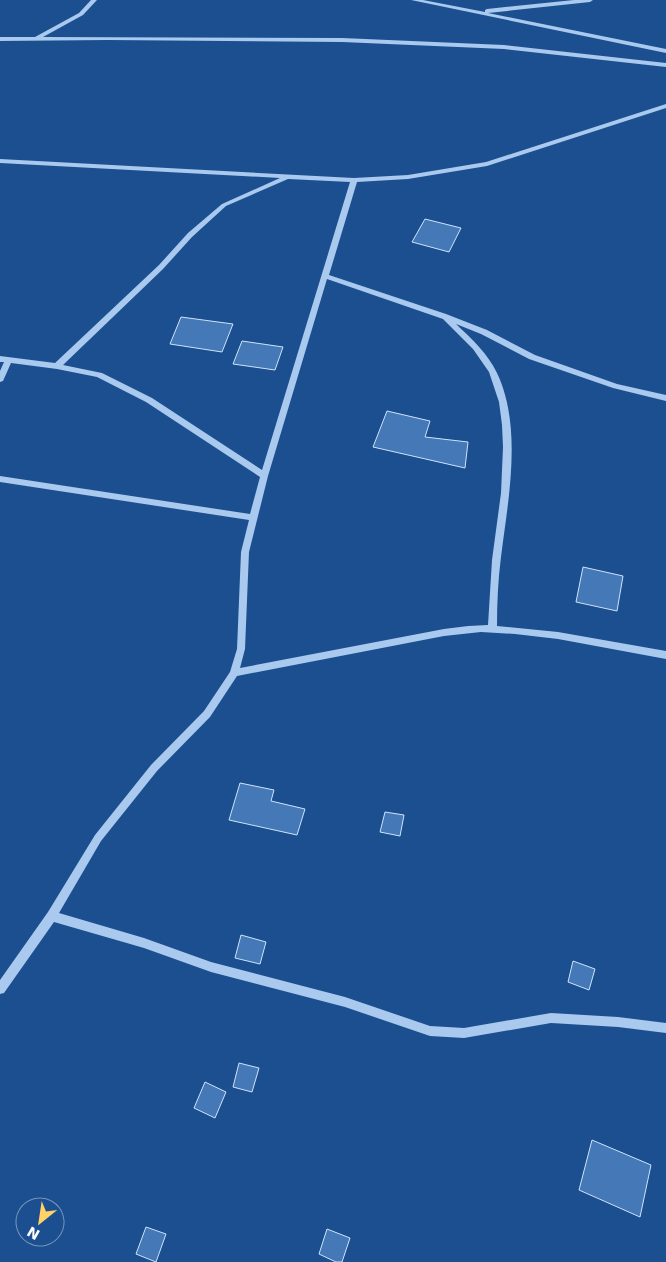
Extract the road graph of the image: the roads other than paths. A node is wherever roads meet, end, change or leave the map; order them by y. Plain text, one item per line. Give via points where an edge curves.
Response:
1 (94, 0) edge
2 (414, 0) edge
3 (590, 0) edge
4 (474, 12) junction
5 (0, 39) edge
6 (34, 39) junction
7 (666, 51) edge
8 (666, 65) edge
9 (666, 106) edge
10 (0, 160) edge
11 (290, 176) junction
12 (354, 180) junction
13 (325, 276) junction
14 (444, 316) junction
15 (0, 360) edge
16 (9, 360) junction
17 (57, 366) junction
18 (0, 379) edge
19 (666, 398) edge
20 (264, 476) junction
21 (0, 479) edge
22 (254, 518) junction
23 (492, 629) junction
24 (666, 656) edge
25 (234, 673) junction
26 (52, 916) junction
27 (0, 989) edge
28 (666, 1028) edge

1 - 6 street via 82,14
2 - 4 street
3 - 4 street
4 - 7 street
5 - 6 street
6 - 8 street via 342,40 504,47
9 - 12 street via 487,164 408,177
10 - 11 street
11 - 12 street
11 - 17 street via 224,205
12 - 13 street
13 - 14 street
13 - 20 street
14 - 19 street via 532,357 616,386
14 - 23 street via 489,366 497,381 506,426 506,488 496,562
15 - 16 street
16 - 17 street
16 - 18 street
17 - 20 street via 99,375 149,400
20 - 22 street
21 - 22 street
22 - 25 street via 245,552 241,649
23 - 24 street via 542,634
23 - 25 street via 446,631
25 - 26 street via 207,714 154,768 98,838
26 - 27 street
26 - 28 street via 144,943 210,967 345,1002 430,1031 464,1033 551,1018

